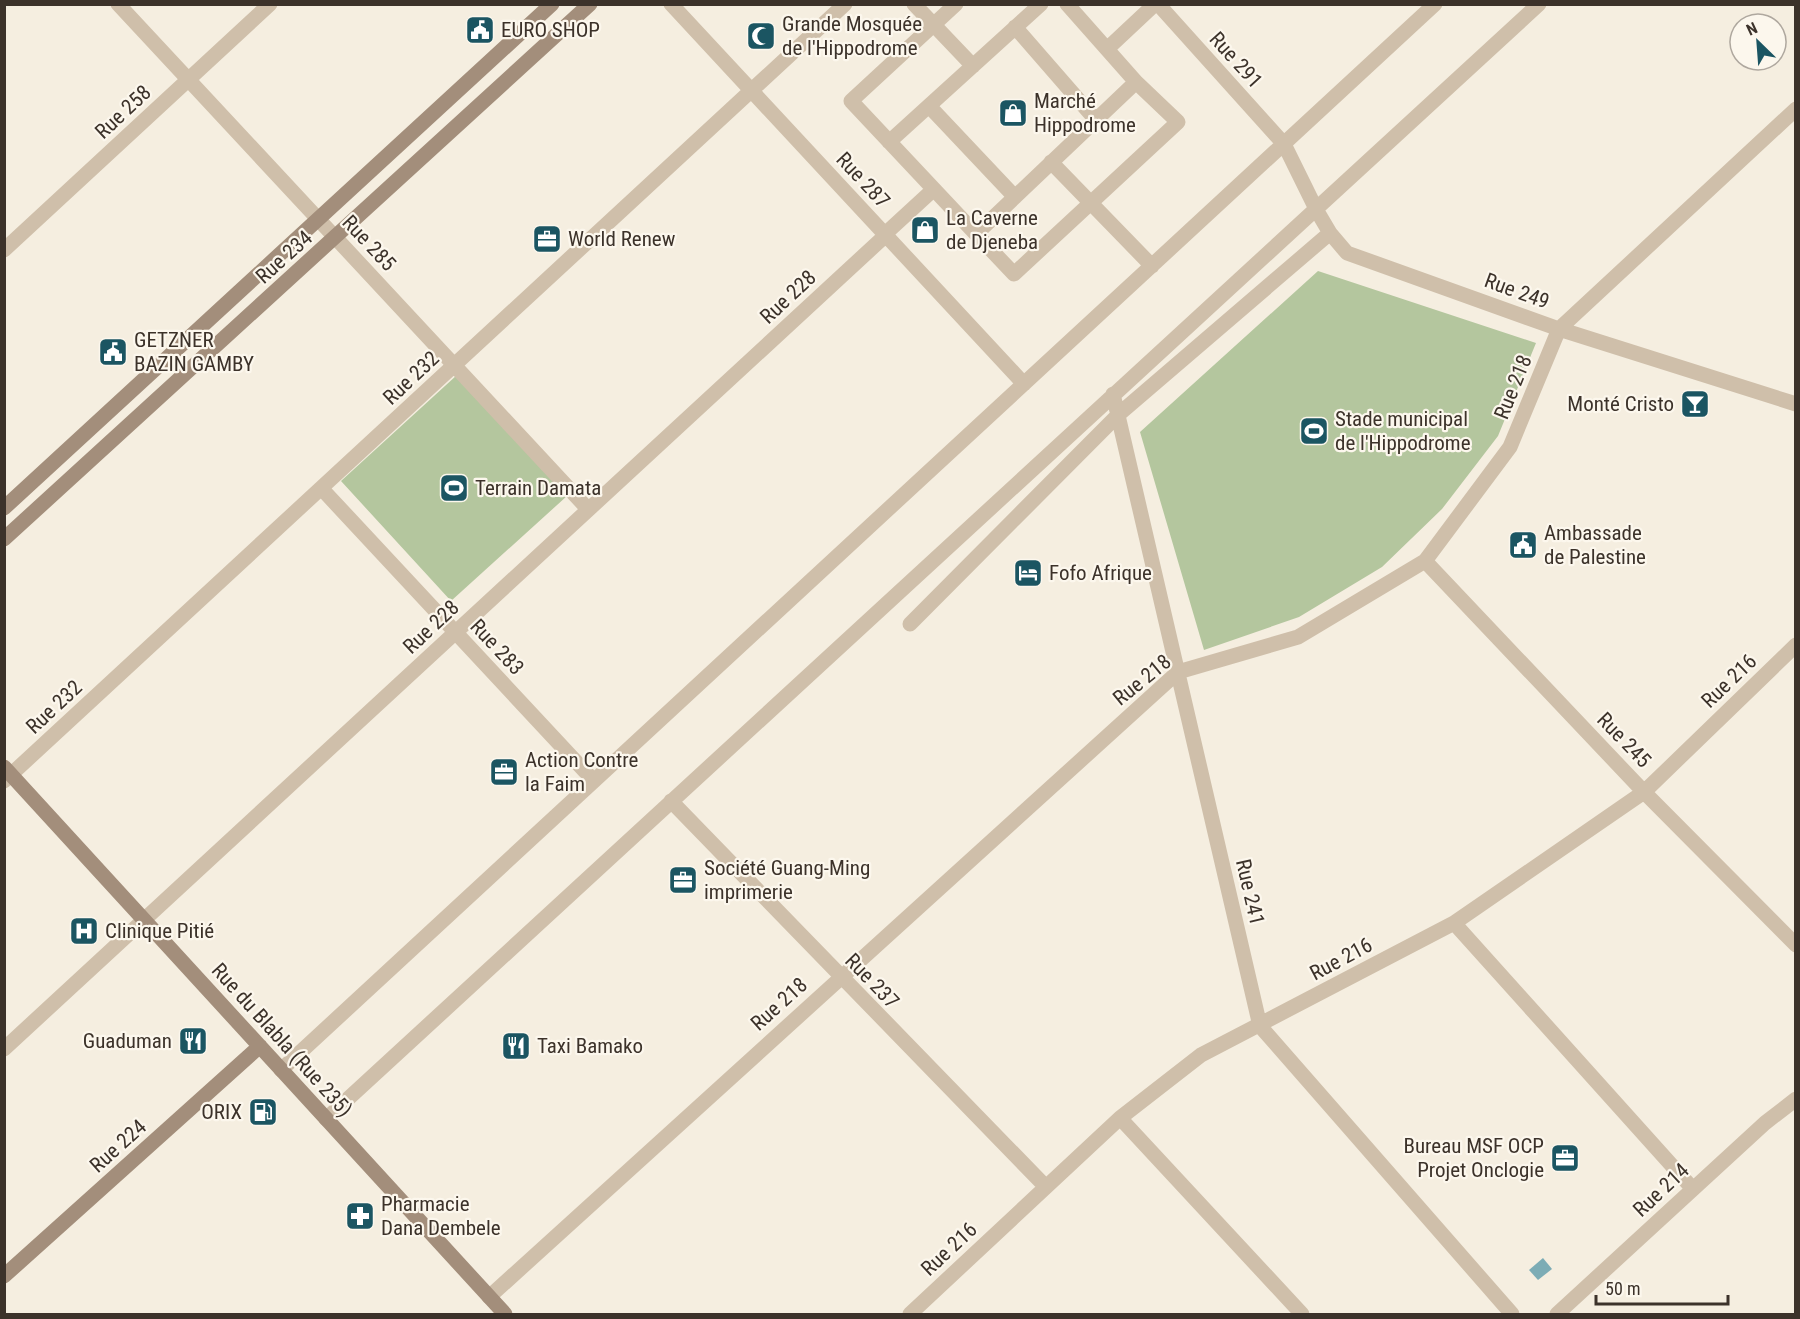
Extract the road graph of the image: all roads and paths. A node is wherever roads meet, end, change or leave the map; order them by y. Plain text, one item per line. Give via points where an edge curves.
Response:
1 (118, 4) edge
2 (270, 4) edge
3 (552, 4) edge
4 (590, 4) edge
5 (671, 4) edge
6 (845, 4) edge
7 (914, 4) edge
8 (956, 4) edge
9 (1041, 4) edge
10 (1067, 4) edge
11 (1156, 4) edge
12 (1435, 4) edge
13 (1539, 4) edge
14 (933, 25) junction
15 (1015, 27) junction
16 (1107, 49) junction
17 (973, 66) junction
18 (188, 80) junction
19 (1136, 82) junction
20 (752, 91) junction
21 (929, 106) junction
22 (1796, 109) edge
23 (1096, 120) junction
24 (889, 142) junction
25 (1284, 144) junction
26 (1051, 162) junction
27 (934, 189) junction
28 (1015, 197) junction
29 (1091, 203) junction
30 (1317, 211) junction
31 (320, 221) junction
32 (1330, 233) junction
33 (885, 234) junction
34 (976, 234) junction
35 (336, 238) junction
36 (4, 250) edge
37 (1152, 266) junction
38 (1559, 329) junction
39 (454, 366) junction
40 (1024, 384) junction
41 (1113, 394) junction
42 (1796, 404) edge
43 (1119, 414) junction
44 (321, 489) junction
45 (4, 508) edge
46 (588, 509) junction
47 (4, 539) edge
48 (1425, 561) junction
49 (910, 624) dead end
50 (456, 633) junction
51 (1796, 645) edge
52 (1178, 672) junction
53 (7, 774) edge
54 (594, 781) junction
55 (1644, 792) junction
56 (671, 801) junction
57 (144, 920) junction
58 (1454, 923) junction
59 (1796, 945) edge
60 (839, 977) junction
61 (1260, 1026) junction
62 (260, 1046) junction
63 (4, 1049) edge
64 (281, 1070) junction
65 (1796, 1099) edge
66 (1120, 1118) junction
67 (326, 1119) junction
68 (1046, 1187) junction
69 (1693, 1189) junction
70 (4, 1276) edge
71 (489, 1298) junction
72 (505, 1314) edge
73 (910, 1314) edge
74 (1302, 1314) edge
75 (1512, 1314) edge
76 (1557, 1314) edge

1 - 18 street, Rue 285
2 - 18 street, Rue 258
3 - 31 main road, Rue 234
4 - 35 main road, Rue 234
5 - 20 street, Rue 287
6 - 20 street, Rue 232
7 - 14 street
8 - 14 street
9 - 15 street
10 - 16 street
11 - 16 street
11 - 25 street, Rue 291
12 - 25 street
13 - 30 street
14 - 17 street
14 - 24 street via 851,101
15 - 17 street
15 - 23 street
16 - 19 street
17 - 21 street
18 - 31 street, Rue 285
18 - 36 street, Rue 258
19 - 23 street
19 - 29 street via 1178,122
20 - 33 street, Rue 287
20 - 39 street, Rue 232
21 - 24 street
21 - 28 street
22 - 38 street, Rue 218
23 - 26 street
24 - 27 street
25 - 30 street, Rue 249
25 - 37 street
26 - 28 street
26 - 29 street
27 - 33 street, Rue 228
27 - 34 street
28 - 34 street
29 - 34 street via 1014,274
29 - 37 street
30 - 32 street, Rue 249
30 - 41 street
31 - 35 street, Rue 285
31 - 45 main road, Rue 234
32 - 38 street, Rue 249 via 1347,253
32 - 43 street
33 - 40 street, Rue 287
33 - 46 street, Rue 228
35 - 39 street, Rue 285
35 - 47 main road, Rue 234
37 - 40 street
38 - 42 street, Rue 249
38 - 48 street, Rue 218 via 1510,447
39 - 44 street, Rue 232
39 - 46 street, Rue 285
40 - 54 street
41 - 43 street, Rue 241
41 - 56 street
43 - 49 street
43 - 52 street, Rue 241
44 - 50 street, Rue 283
44 - 53 street, Rue 232
46 - 50 street, Rue 228
48 - 52 street, Rue 218 via 1298,637
48 - 55 street, Rue 245
50 - 54 street, Rue 283
50 - 57 street, Rue 228
51 - 55 street, Rue 216
52 - 60 street, Rue 218
52 - 61 street, Rue 241
53 - 57 main road, Rue du Blabla (Rue 235)
54 - 64 street
55 - 58 street, Rue 216
55 - 59 street, Rue 245
56 - 60 street, Rue 237
56 - 67 street
57 - 62 main road, Rue du Blabla (Rue 235)
57 - 63 street, Rue 228
58 - 61 street, Rue 216
58 - 69 street
60 - 68 street, Rue 237
60 - 71 street, Rue 218
61 - 66 street, Rue 216 via 1201,1055
61 - 75 street, Rue 241
62 - 64 main road, Rue du Blabla (Rue 235)
62 - 70 main road, Rue 224
64 - 67 main road, Rue du Blabla (Rue 235)
65 - 69 street, Rue 214
66 - 68 street, Rue 216
66 - 74 street
67 - 71 main road, Rue du Blabla (Rue 235)
68 - 73 street, Rue 216
69 - 76 street, Rue 214
71 - 72 main road, Rue du Blabla (Rue 235)

